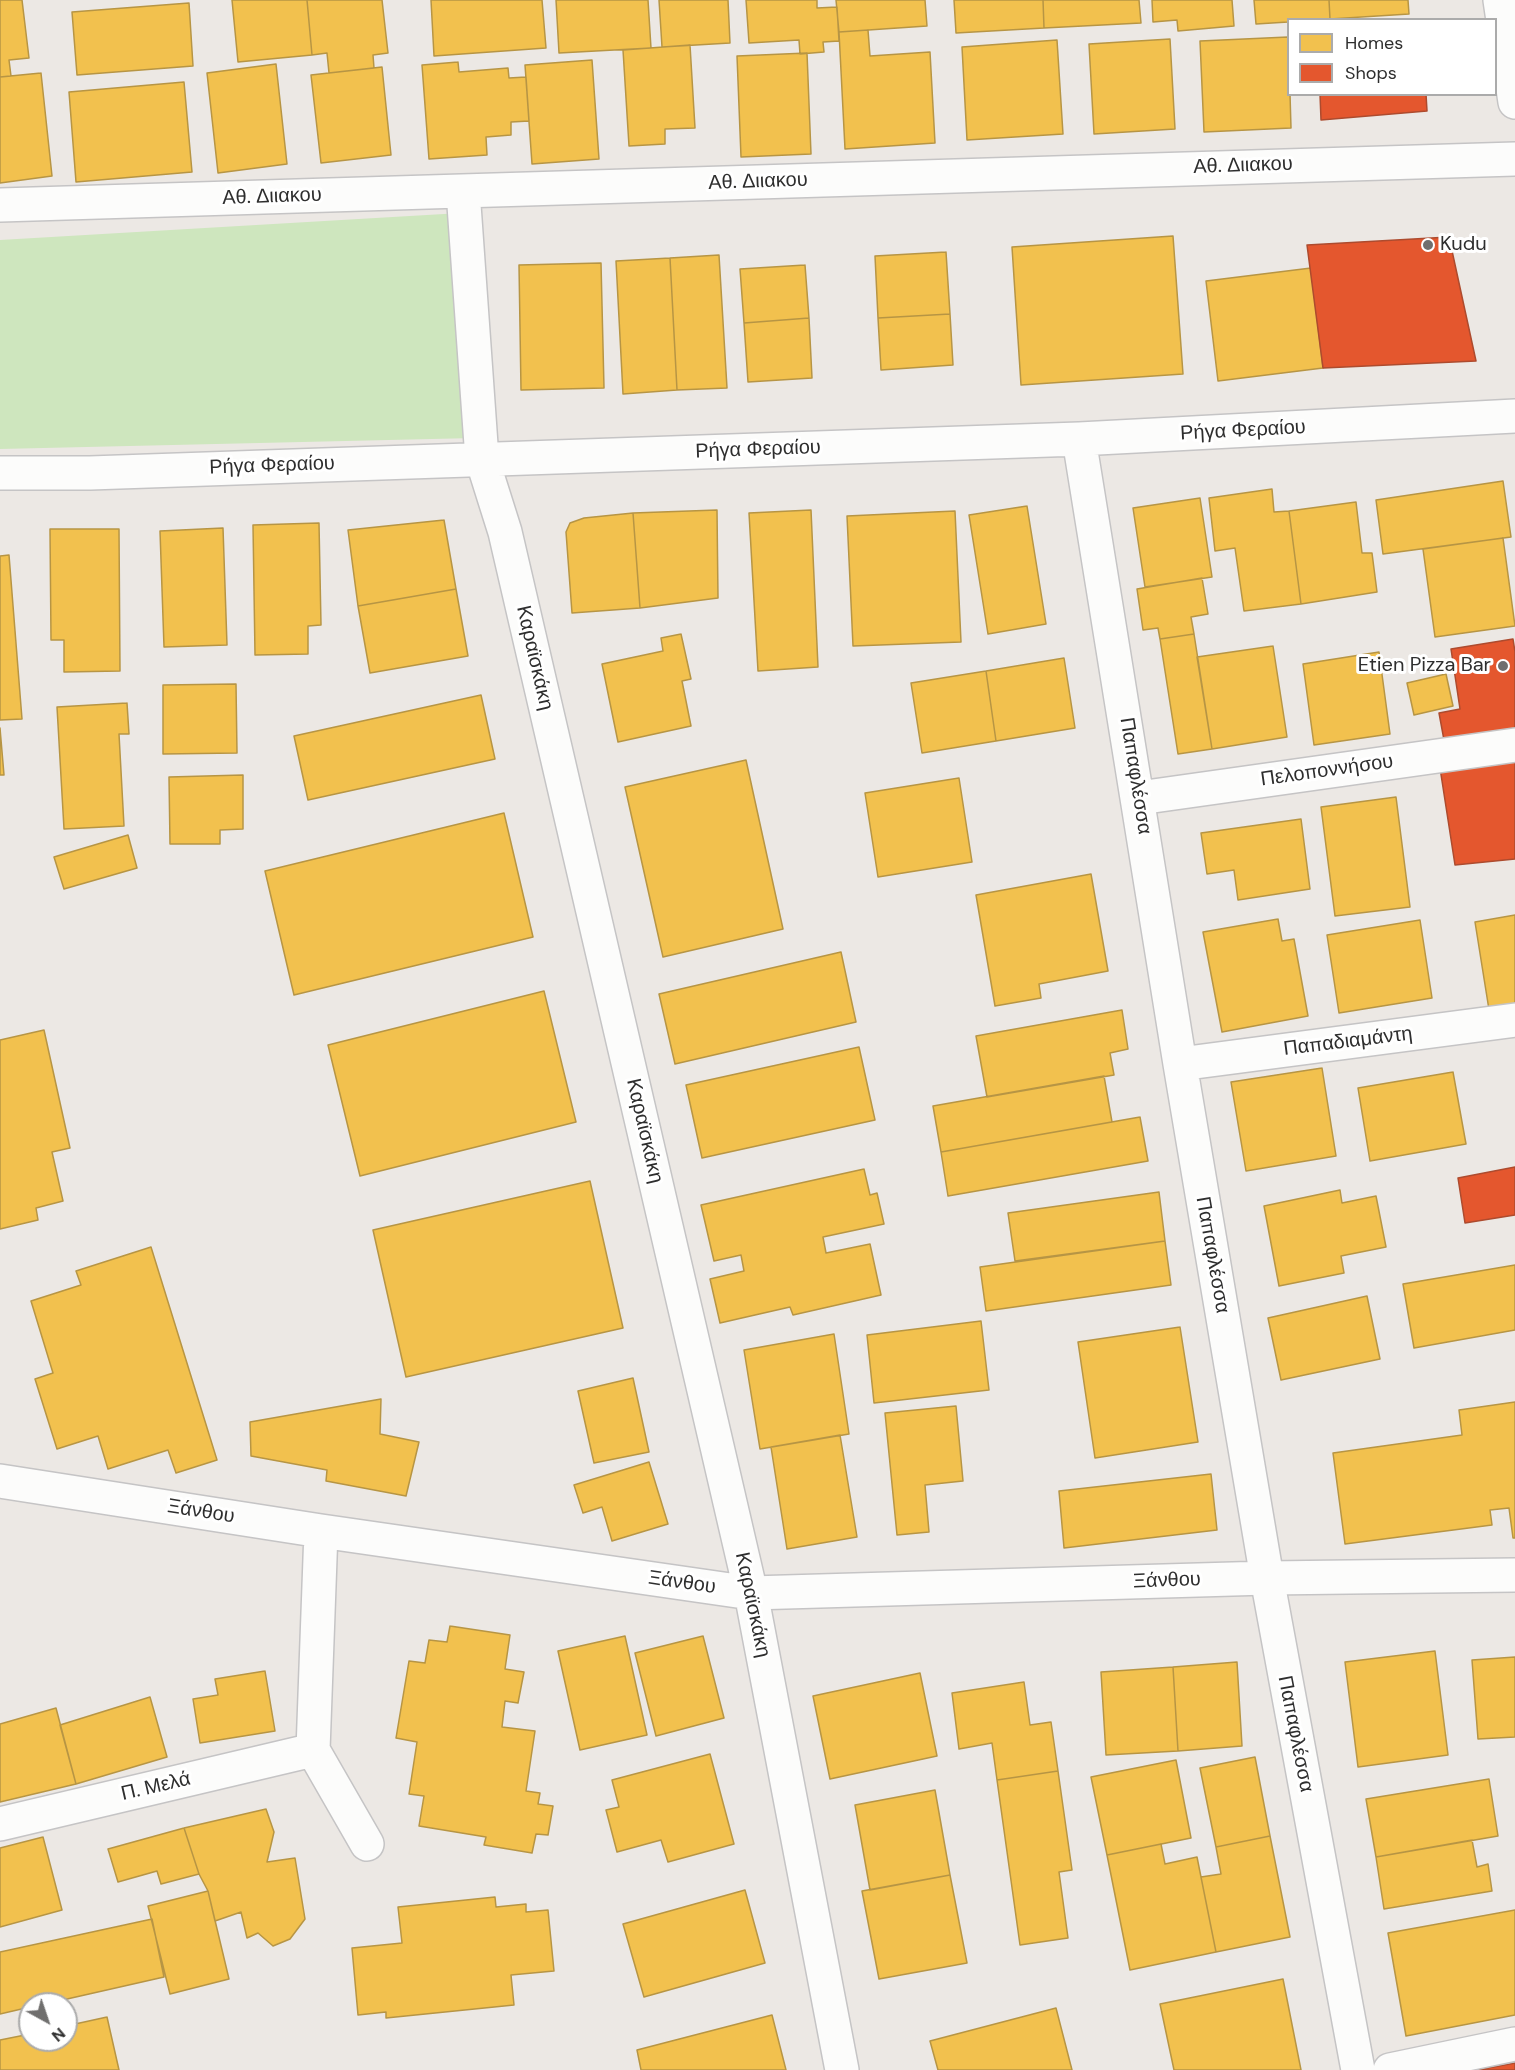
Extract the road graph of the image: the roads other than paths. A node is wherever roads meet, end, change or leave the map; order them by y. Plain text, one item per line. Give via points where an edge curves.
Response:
1 (1500, 0) edge
2 (1515, 102) edge
3 (1515, 159) edge
4 (463, 191) junction
5 (0, 205) edge
6 (1515, 416) edge
7 (1079, 439) junction
8 (482, 459) junction
9 (0, 473) edge
10 (1515, 745) edge
11 (1139, 798) junction
12 (1515, 1020) edge
13 (1180, 1064) junction
14 (0, 1481) edge
15 (321, 1530) junction
16 (1515, 1575) edge
17 (1267, 1578) junction
18 (751, 1593) junction
19 (313, 1750) junction
20 (0, 1824) edge
21 (367, 1844) dead end
22 (1515, 2044) edge
23 (842, 2070) edge
24 (1358, 2070) edge
25 (1390, 2070) edge

1 - 2 street
3 - 4 street, Αθ. Διιακου
4 - 5 street, Αθ. Διιακου
4 - 8 street, Καραϊσκάκη
6 - 7 street, Ρήγα Φεραίου
7 - 8 street, Ρήγα Φεραίου
7 - 11 street, Παπαφλέσσα
8 - 9 street, Ρήγα Φεραίου
8 - 18 street, Καραϊσκάκη via 505,532
10 - 11 street, Πελοποννήσου
11 - 13 street, Παπαφλέσσα
12 - 13 street, Παπαδιαμάντη
13 - 17 street, Παπαφλέσσα
14 - 15 street, Ξάνθου
15 - 18 street, Ξάνθου
15 - 19 street
16 - 17 street, Ξάνθου
17 - 18 street, Ξάνθου
17 - 24 street, Παπαφλέσσα
18 - 23 street, Καραϊσκάκη
19 - 20 street, Π. Μελά
19 - 21 street
22 - 25 street

